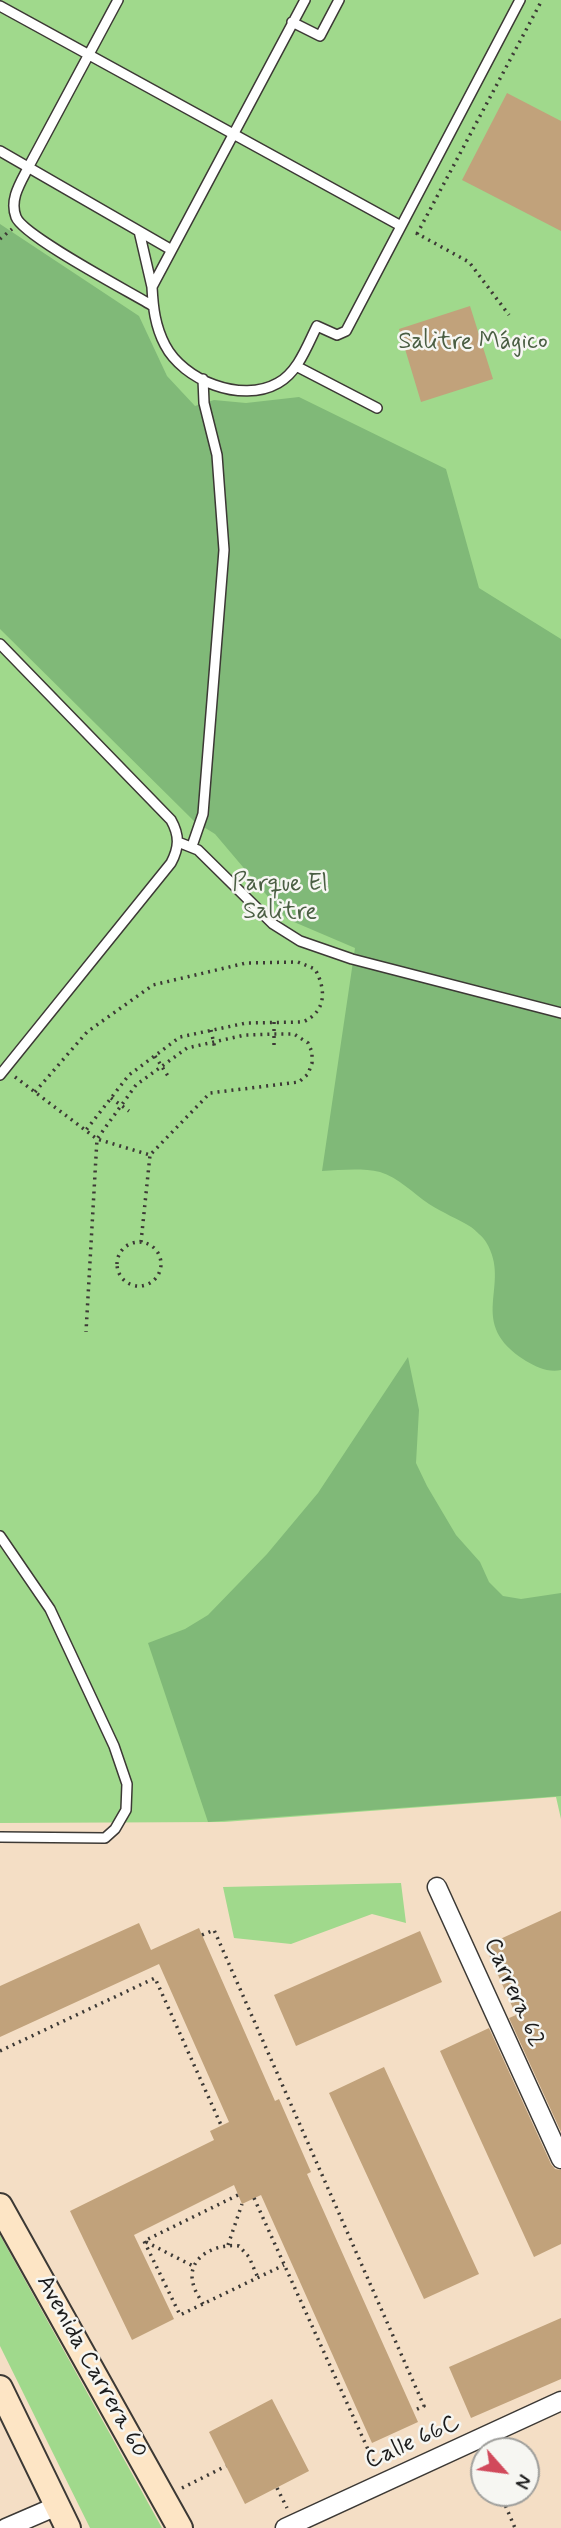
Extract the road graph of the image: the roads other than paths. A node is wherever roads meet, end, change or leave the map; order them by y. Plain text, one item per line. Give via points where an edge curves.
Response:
1 (118, 0) edge
2 (304, 0) edge
3 (339, 0) edge
4 (520, 0) edge
5 (0, 6) edge
6 (292, 22) junction
7 (90, 55) junction
8 (231, 134) junction
9 (0, 150) edge
10 (29, 166) junction
11 (401, 226) junction
12 (139, 231) junction
13 (170, 249) junction
14 (152, 287) junction
15 (153, 306) junction
16 (296, 366) junction
17 (202, 380) junction
18 (377, 408) dead end
19 (0, 644) edge
20 (178, 842) junction
21 (192, 846) junction
22 (561, 1013) edge
23 (2, 1072) edge
24 (0, 1536) edge
25 (0, 1837) edge
26 (437, 1886) dead end
27 (561, 2159) edge
28 (0, 2206) edge
29 (0, 2388) edge
30 (561, 2401) edge
31 (62, 2517) edge
32 (286, 2519) edge
33 (6, 2528) edge
34 (180, 2528) edge

1 - 7 lane
2 - 6 lane
3 - 6 lane via 320,36
4 - 11 lane
5 - 7 lane
6 - 8 lane
7 - 8 lane
7 - 10 lane
8 - 11 lane
8 - 13 lane
9 - 10 lane
10 - 12 lane
10 - 15 lane via 13,205 19,223 62,254
11 - 16 lane via 346,331 337,335 317,326
12 - 13 lane
12 - 14 lane
13 - 14 lane
14 - 15 lane
15 - 17 lane via 165,345 175,360
16 - 17 lane via 277,384 259,390 243,391
16 - 18 lane
17 - 21 lane via 218,466 224,550 203,814
19 - 20 lane via 171,820
20 - 21 lane
20 - 23 lane via 171,863
21 - 22 lane via 273,924 300,941 352,959
24 - 25 lane via 50,1609 127,1784 126,1810 105,1838
26 - 27 street, Carrera 62
28 - 34 main road, Avenida Carrera 60
29 - 31 main road
30 - 32 street, Calle 66C
31 - 33 street

